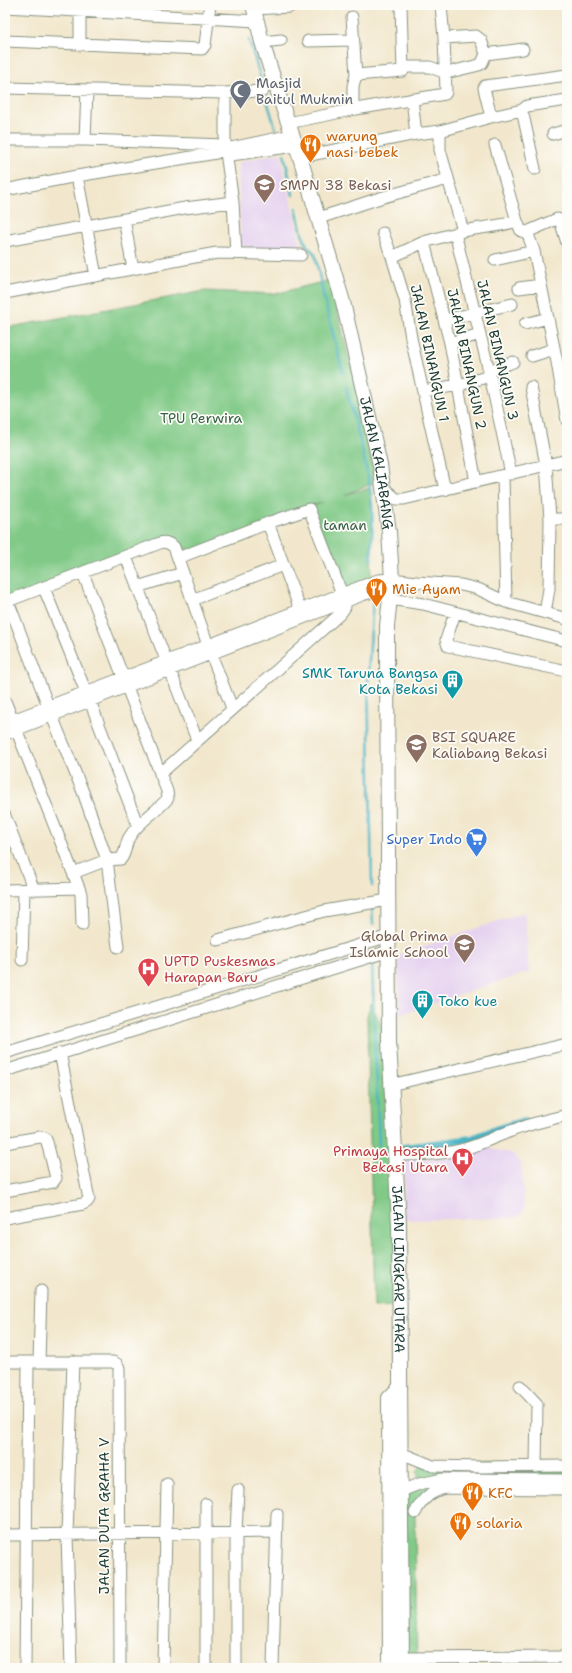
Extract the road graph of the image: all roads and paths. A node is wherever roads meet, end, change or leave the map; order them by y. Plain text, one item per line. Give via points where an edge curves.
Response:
1 (210, 5) edge
2 (293, 5) edge
3 (401, 5) edge
4 (441, 5) edge
5 (5, 6) edge
6 (26, 6) edge
7 (122, 9) edge
8 (80, 10) junction
9 (255, 12) edge
10 (352, 17) dead end
11 (210, 18) junction
12 (444, 38) junction
13 (281, 40) dead end
14 (353, 40) junction
15 (5, 41) edge
16 (308, 41) dead end
17 (262, 42) junction
18 (80, 45) junction
19 (523, 49) dead end
20 (486, 54) junction
21 (404, 67) junction
22 (446, 73) junction
23 (356, 75) junction
24 (567, 75) edge
25 (5, 88) edge
26 (87, 90) junction
27 (263, 91) dead end
28 (224, 93) junction
29 (412, 100) junction
30 (567, 100) edge
31 (356, 109) junction
32 (522, 110) junction
33 (491, 117) junction
34 (567, 130) edge
35 (440, 132) junction
36 (416, 134) junction
37 (553, 134) dead end
38 (5, 140) edge
39 (85, 140) junction
40 (287, 141) junction
41 (495, 145) dead end
42 (224, 151) junction
43 (535, 169) dead end
44 (77, 176) junction
45 (448, 179) junction
46 (5, 190) edge
47 (233, 202) junction
48 (319, 218) junction
49 (124, 219) junction
50 (517, 222) junction
51 (87, 226) junction
52 (459, 232) junction
53 (527, 232) junction
54 (383, 233) dead end
55 (5, 242) edge
56 (424, 242) junction
57 (567, 243) edge
58 (534, 251) junction
59 (236, 253) junction
60 (301, 255) dead end
61 (392, 257) junction
62 (495, 260) dead end
63 (133, 270) junction
64 (96, 276) junction
65 (541, 285) junction
66 (519, 288) dead end
67 (5, 293) edge
68 (512, 304) dead end
69 (475, 312) junction
70 (548, 318) junction
71 (444, 320) junction
72 (525, 324) dead end
73 (480, 334) junction
74 (450, 343) junction
75 (554, 349) junction
76 (532, 356) dead end
77 (562, 361) edge
78 (514, 362) dead end
79 (489, 373) junction
80 (459, 385) junction
81 (531, 387) dead end
82 (423, 391) junction
83 (567, 421) edge
84 (567, 460) edge
85 (546, 465) junction
86 (507, 475) junction
87 (476, 482) junction
88 (382, 486) junction
89 (445, 490) junction
90 (550, 519) junction
91 (567, 519) edge
92 (268, 523) junction
93 (126, 558) junction
94 (178, 558) junction
95 (283, 565) junction
96 (83, 573) junction
97 (183, 573) junction
98 (137, 587) junction
99 (386, 587) junction
100 (44, 588) junction
101 (344, 598) junction
102 (192, 600) junction
103 (6, 602) edge
104 (506, 602) junction
105 (300, 609) junction
106 (455, 613) junction
107 (545, 613) junction
108 (567, 618) edge
109 (567, 641) edge
110 (210, 649) junction
111 (169, 665) junction
112 (567, 671) edge
113 (125, 682) junction
114 (88, 696) junction
115 (5, 701) edge
116 (232, 708) junction
117 (50, 711) junction
118 (12, 724) edge
119 (5, 734) edge
120 (197, 740) junction
121 (160, 774) junction
122 (5, 816) edge
123 (138, 826) junction
124 (107, 860) junction
125 (73, 873) junction
126 (79, 888) junction
127 (5, 890) edge
128 (29, 890) junction
129 (385, 901) junction
130 (82, 925) dead end
131 (378, 939) junction
132 (218, 940) dead end
133 (118, 947) dead end
134 (380, 954) junction
135 (22, 960) dead end
136 (165, 1013) junction
137 (567, 1044) edge
138 (5, 1053) edge
139 (60, 1053) junction
140 (5, 1071) edge
141 (390, 1085) junction
142 (567, 1116) edge
143 (5, 1143) edge
144 (396, 1153) junction
145 (5, 1191) edge
146 (5, 1218) edge
147 (40, 1291) dead end
148 (73, 1361) junction
149 (5, 1362) edge
150 (39, 1362) junction
151 (28, 1363) junction
152 (520, 1386) dead end
153 (400, 1387) junction
154 (401, 1453) junction
155 (536, 1466) junction
156 (567, 1466) edge
157 (389, 1468) junction
158 (567, 1480) edge
159 (167, 1484) dead end
160 (567, 1489) edge
161 (238, 1490) dead end
162 (401, 1491) junction
163 (206, 1504) dead end
164 (415, 1513) dead end
165 (277, 1514) dead end
166 (276, 1532) junction
167 (165, 1533) junction
168 (206, 1533) junction
169 (236, 1533) junction
170 (120, 1534) junction
171 (5, 1535) edge
172 (26, 1535) junction
173 (67, 1535) junction
174 (567, 1657) edge
175 (402, 1663) edge
176 (25, 1668) edge
177 (71, 1668) edge
178 (120, 1668) edge
179 (163, 1668) edge
180 (206, 1668) edge
181 (236, 1668) edge
182 (273, 1668) edge
183 (390, 1668) edge

1 - 11 street
2 - 9 street
3 - 21 street
4 - 12 street
5 - 6 street
6 - 8 street
7 - 8 street
7 - 11 street
8 - 18 street
9 - 11 street
9 - 17 main road, JALAN KALIABANG
10 - 14 street
11 - 18 street via 202,49
12 - 20 street via 479,37
12 - 22 street
13 - 17 street
14 - 16 street
14 - 23 street
15 - 18 street
17 - 40 main road, JALAN KALIABANG
19 - 20 street
20 - 22 street via 479,66
21 - 22 street via 430,67
21 - 23 street via 402,72
22 - 29 street via 446,92 442,95
23 - 31 street via 352,86
24 - 33 street via 485,86
25 - 26 street
26 - 28 street
26 - 39 street
27 - 28 street
28 - 42 street
29 - 31 street
29 - 36 street
30 - 32 street via 527,106
31 - 40 street
32 - 33 street
32 - 43 street
33 - 35 street
34 - 37 street
35 - 36 street
35 - 45 street, JALAN BINANGUN 3 via 440,150
36 - 40 street
38 - 39 street
39 - 42 street
40 - 42 street
40 - 48 main road, JALAN KALIABANG
41 - 50 street
42 - 44 street
42 - 47 street
44 - 46 street
44 - 51 street
45 - 48 street
45 - 52 street, JALAN BINANGUN 3
47 - 49 street
47 - 59 street
48 - 88 main road, JALAN KALIABANG via 343,302 380,466
49 - 51 street
49 - 63 street
50 - 52 street
50 - 53 street via 521,231
51 - 55 street
51 - 64 street
52 - 56 street
52 - 69 street, JALAN BINANGUN 3
53 - 57 street via 557,219 560,220
53 - 58 street
54 - 61 street, JALAN BINANGUN 1
56 - 61 street
56 - 71 street, JALAN BINANGUN 2
58 - 62 street
58 - 65 street
59 - 60 street
59 - 63 street via 200,256
61 - 82 street, JALAN BINANGUN 1 via 405,300
63 - 64 street
64 - 67 street
65 - 66 street
65 - 70 street
68 - 69 street
69 - 71 street
69 - 73 street, JALAN BINANGUN 3
70 - 72 street
70 - 75 street
71 - 74 street, JALAN BINANGUN 2
73 - 74 street
73 - 79 street, JALAN BINANGUN 3
74 - 80 street, JALAN BINANGUN 2
75 - 76 street
75 - 77 street
77 - 83 street
78 - 79 street
79 - 80 street
79 - 86 street, JALAN BINANGUN 3
80 - 82 street
80 - 87 street, JALAN BINANGUN 2
81 - 85 street
82 - 89 street, JALAN BINANGUN 1
84 - 85 street
85 - 86 street
85 - 90 street
86 - 87 street
86 - 104 street, JALAN BINANGUN 3
87 - 89 street
88 - 89 street via 396,499
88 - 99 main road, JALAN KALIABANG via 389,532
90 - 91 street
90 - 107 street via 549,589
92 - 94 street
92 - 95 street
92 - 101 street via 309,509
93 - 94 street via 165,542 174,547
93 - 96 street
93 - 98 street
94 - 97 street
95 - 102 street
95 - 105 street
96 - 100 street
96 - 113 street
97 - 98 street
97 - 102 street
98 - 111 street
99 - 101 street via 361,591
99 - 104 street via 417,582 461,585 478,589
99 - 106 street via 423,604
99 - 129 main road, JALAN KALIABANG
100 - 103 street
100 - 114 street
101 - 105 street
101 - 110 street
101 - 116 street via 345,607 340,614
102 - 110 street
103 - 117 street
104 - 107 street
105 - 110 street
106 - 109 street
106 - 112 street via 446,640 448,646
107 - 108 street
110 - 111 street
110 - 116 street
111 - 113 street
111 - 120 street
113 - 114 street
113 - 121 street
114 - 117 street
114 - 123 street
115 - 118 street
116 - 120 street
117 - 118 street
117 - 124 street via 84,792
118 - 119 street
118 - 125 street
120 - 121 street
121 - 123 street via 168,798
122 - 128 street
123 - 124 street via 129,836 126,851 121,859
124 - 125 street
124 - 133 street
125 - 126 street
126 - 128 street
126 - 130 street
127 - 128 street
128 - 135 street
129 - 131 main road, JALAN KALIABANG
129 - 132 street via 324,911
131 - 134 main road, JALAN LINGKAR UTARA
131 - 136 street
134 - 136 street
134 - 141 main road, JALAN LINGKAR UTARA
136 - 138 street
136 - 139 street
137 - 141 street
139 - 140 street
139 - 146 street via 89,1199 83,1204
141 - 144 main road, JALAN LINGKAR UTARA
142 - 144 street via 510,1131 460,1150 436,1155
143 - 145 street via 45,1138 56,1178 53,1182
144 - 153 main road, JALAN LINGKAR UTARA
147 - 150 street
148 - 150 street
148 - 170 street, JALAN DUTA GRAHA V via 113,1362 119,1368
148 - 173 street
149 - 151 street
150 - 151 street
151 - 172 street
152 - 155 street via 537,1404
153 - 154 main road, JALAN LINGKAR UTARA
153 - 157 main road via 389,1398
154 - 155 street via 433,1466
154 - 157 street
154 - 162 main road, JALAN LINGKAR UTARA
155 - 156 street
157 - 162 street
157 - 183 main road
158 - 162 street via 443,1480 419,1484
159 - 167 street
160 - 164 street via 445,1488 429,1494
161 - 169 street
162 - 175 main road, JALAN LINGKAR UTARA
163 - 168 street
165 - 166 street
166 - 169 street
166 - 182 street
167 - 168 street
167 - 170 street
167 - 179 street
168 - 169 street
168 - 180 street
169 - 181 street
170 - 173 street
170 - 178 street, JALAN DUTA GRAHA V
171 - 172 street
172 - 173 street
172 - 176 street
173 - 177 street
174 - 175 street

